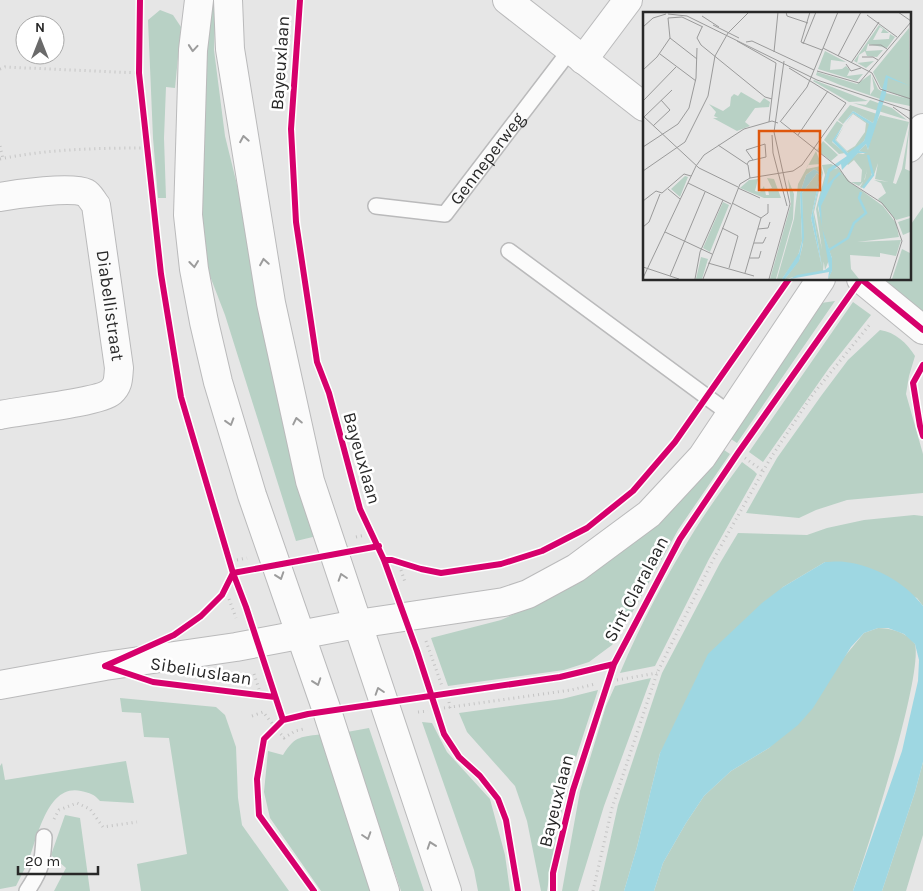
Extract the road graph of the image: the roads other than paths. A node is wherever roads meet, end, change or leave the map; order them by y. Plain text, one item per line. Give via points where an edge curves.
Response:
1 (199, 0) edge
2 (228, 0) edge
3 (507, 0) edge
4 (628, 0) edge
5 (577, 54) junction
6 (643, 106) edge
7 (923, 128) edge
8 (910, 147) edge
9 (0, 197) edge
10 (376, 206) dead end
11 (509, 251) dead end
12 (820, 280) edge
13 (862, 280) edge
14 (923, 330) edge
15 (730, 414) junction
16 (0, 415) edge
17 (357, 624) junction
18 (301, 636) junction
19 (0, 685) edge
20 (44, 837) road end
21 (27, 891) edge
22 (385, 891) edge
23 (447, 891) edge

1 -> 18 main road via 193,50 188,186 194,269 218,382
17 -> 2 main road via 310,481 271,303 230,49
3 - 5 main road
4 - 5 main road
5 - 6 main road
5 - 10 lane, Genneperweg via 445,214
7 - 8 main road
9 - 16 main road, Diabellistraat via 74,190 87,194 96,205 119,368 118,383 109,394 93,400
11 - 15 lane
12 - 15 main road, Sint Claralaan
13 - 14 main road
15 - 17 main road, Sint Claralaan via 702,457 649,514 554,581 504,602
17 - 18 main road, Sibeliuslaan
23 -> 17 main road
18 - 19 main road, Sibeliuslaan
18 -> 22 main road
20 - 21 lane via 43,860

